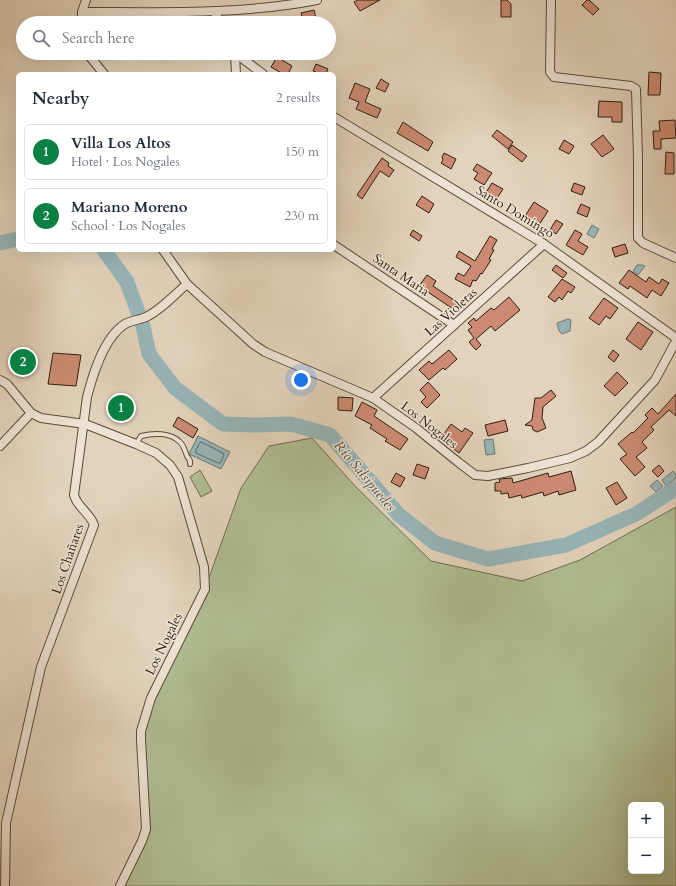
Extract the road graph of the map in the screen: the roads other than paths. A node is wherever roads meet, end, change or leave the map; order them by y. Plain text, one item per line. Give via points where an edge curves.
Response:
1 (86, 0) edge
2 (317, 0) edge
3 (551, 0) edge
4 (287, 3) edge
5 (82, 12) junction
6 (215, 12) junction
7 (82, 16) edge
8 (217, 16) edge
9 (93, 60) edge
10 (235, 60) edge
11 (243, 60) edge
12 (102, 72) edge
13 (236, 72) edge
14 (260, 72) edge
15 (336, 118) edge
16 (544, 244) junction
17 (336, 246) edge
18 (164, 252) edge
19 (676, 258) edge
20 (187, 284) junction
21 (454, 325) junction
22 (676, 338) edge
23 (676, 341) edge
24 (0, 380) edge
25 (373, 398) junction
26 (31, 413) junction
27 (85, 424) junction
28 (136, 444) junction
29 (0, 446) edge
30 (190, 464) dead end
31 (3, 824) edge
32 (5, 886) edge
33 (120, 886) edge

1 - 5 street
2 - 4 street
3 - 19 street via 550,72 554,77 631,86 636,89 638,238 642,244
4 - 6 street
5 - 6 street
5 - 7 street
6 - 8 street
9 - 12 street
10 - 13 street
11 - 14 street
15 - 16 street, Santo Domingo
16 - 21 street, Las Violetas
16 - 22 street, Santo Domingo
17 - 21 street, Santa Maria
18 - 20 street, Los Nogales
20 - 25 street, Los Nogales via 265,352
20 - 27 street, Los Chañares via 162,307 147,317 126,323 115,332 105,346 90,385
21 - 25 street, Las Violetas
23 - 25 street, Los Nogales via 655,380 598,442 586,451 570,458 488,476 475,474
24 - 26 street via 8,384
26 - 27 street, Los Nogales via 41,418
26 - 29 street
27 - 28 street, Los Nogales
27 - 31 street, Los Chañares via 74,495 94,525 41,667
28 - 30 lane via 141,436 149,434 173,437 185,449
28 - 33 street, Los Nogales via 156,453 178,476 204,567 205,589 151,698 141,740 146,829
31 - 32 street, Los Chañares

